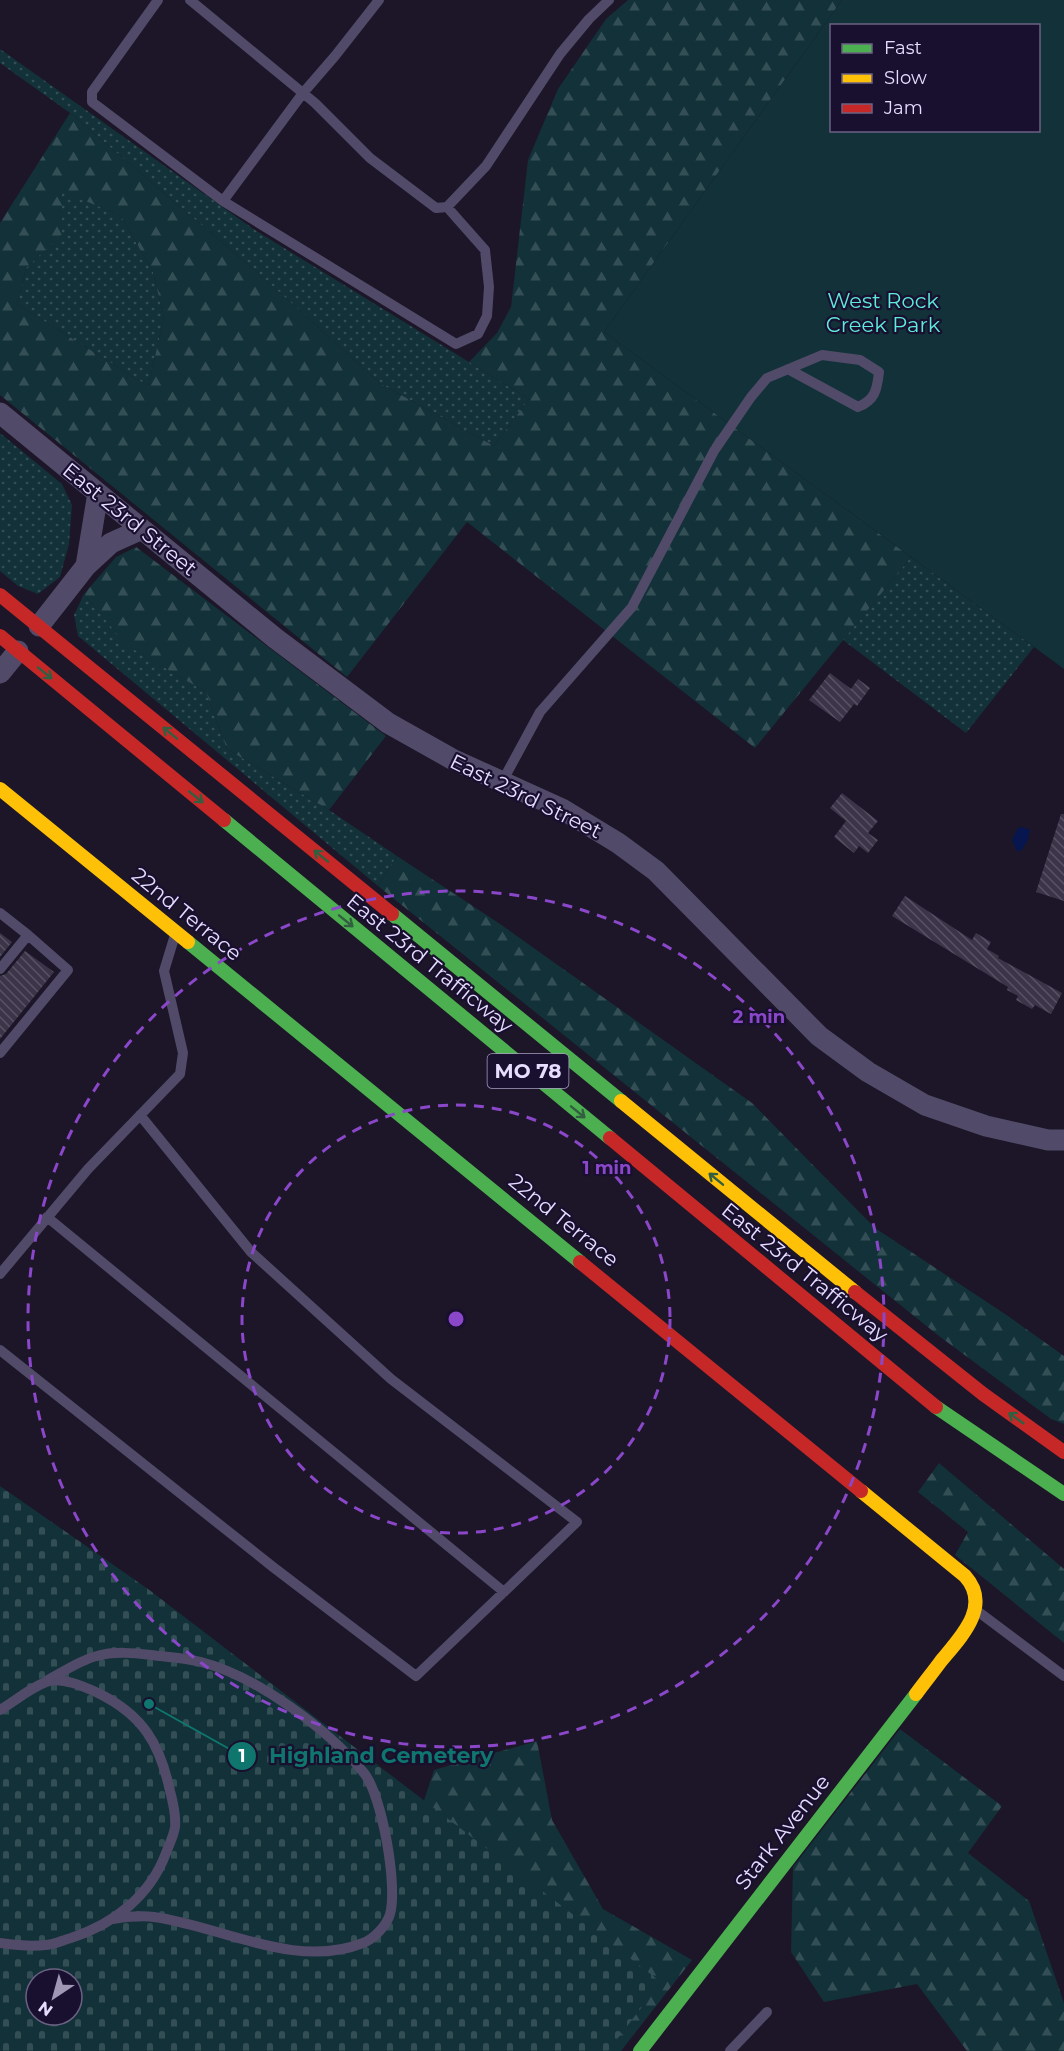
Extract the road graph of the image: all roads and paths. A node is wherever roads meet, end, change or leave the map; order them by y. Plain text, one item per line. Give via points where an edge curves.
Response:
1 (158, 0) edge
2 (190, 0) edge
3 (379, 0) edge
4 (609, 0) edge
5 (303, 93) junction
6 (223, 201) junction
7 (447, 207) junction
8 (788, 369) junction
9 (0, 413) edge
10 (98, 493) junction
11 (142, 529) junction
12 (86, 566) junction
13 (0, 595) edge
14 (39, 626) junction
15 (0, 636) edge
16 (18, 651) junction
17 (0, 673) edge
18 (502, 782) junction
19 (0, 789) edge
20 (0, 913) edge
21 (176, 932) junction
22 (28, 935) junction
23 (0, 969) edge
24 (0, 1053) edge
25 (140, 1115) junction
26 (1064, 1140) edge
27 (47, 1217) junction
28 (0, 1274) edge
29 (0, 1350) edge
30 (1064, 1452) edge
31 (1064, 1494) edge
32 (504, 1592) junction
33 (976, 1610) junction
34 (1064, 1676) edge
35 (48, 1680) junction
36 (0, 1710) edge
37 (113, 1919) junction
38 (0, 1943) edge
39 (767, 2012) dead end
40 (639, 2051) edge
41 (730, 2051) edge

1 - 6 lane via 92,92 92,102
2 - 5 lane
3 - 5 lane
4 - 7 lane via 560,54 486,166
5 - 6 lane
5 - 7 lane via 370,158 436,208
6 - 7 lane via 456,344 478,334 487,315 489,287 484,250
8 - 8 lane via 822,356 860,360 879,372 878,387 869,402 858,407
8 - 18 lane via 767,378 751,397 714,451 632,607 540,712
9 - 10 street, East 23rd Street
10 - 11 street, East 23rd Street
10 - 12 street
11 - 12 street via 111,543
11 - 18 street, East 23rd Street via 275,638 388,723
12 - 14 street
13 - 14 main road, East 23rd Trafficway / MO 78
30 -> 14 main road, East 23rd Trafficway / MO 78 via 983,1394 852,1289
15 - 16 main road, East 23rd Trafficway / MO 78
16 - 17 street
16 -> 31 main road, East 23rd Trafficway / MO 78 via 942,1412
18 - 26 street, East 23rd Street via 562,809 656,871 819,1036 868,1072 925,1106 986,1126
19 - 21 main road, 22nd Terrace
20 - 22 lane
21 - 25 lane via 164,971 183,1053 180,1074
21 - 33 main road, 22nd Terrace via 965,1576 974,1588
22 - 23 lane
22 - 24 lane via 68,970
25 - 27 lane
25 - 32 lane via 251,1252 391,1379 577,1522
27 - 28 lane
27 - 32 lane
29 - 32 lane via 416,1676
33 - 34 lane
33 - 40 main road, Stark Avenue via 961,1640
35 - 36 lane
35 - 37 lane via 78,1683 118,1703 158,1747 166,1773 175,1828 149,1886
35 - 37 lane via 97,1656 129,1652 201,1662 236,1675 303,1716 366,1774 382,1822 392,1879 390,1915 365,1942 345,1948 296,1950 171,1920 132,1916
37 - 38 lane via 48,1945
39 - 41 lane

